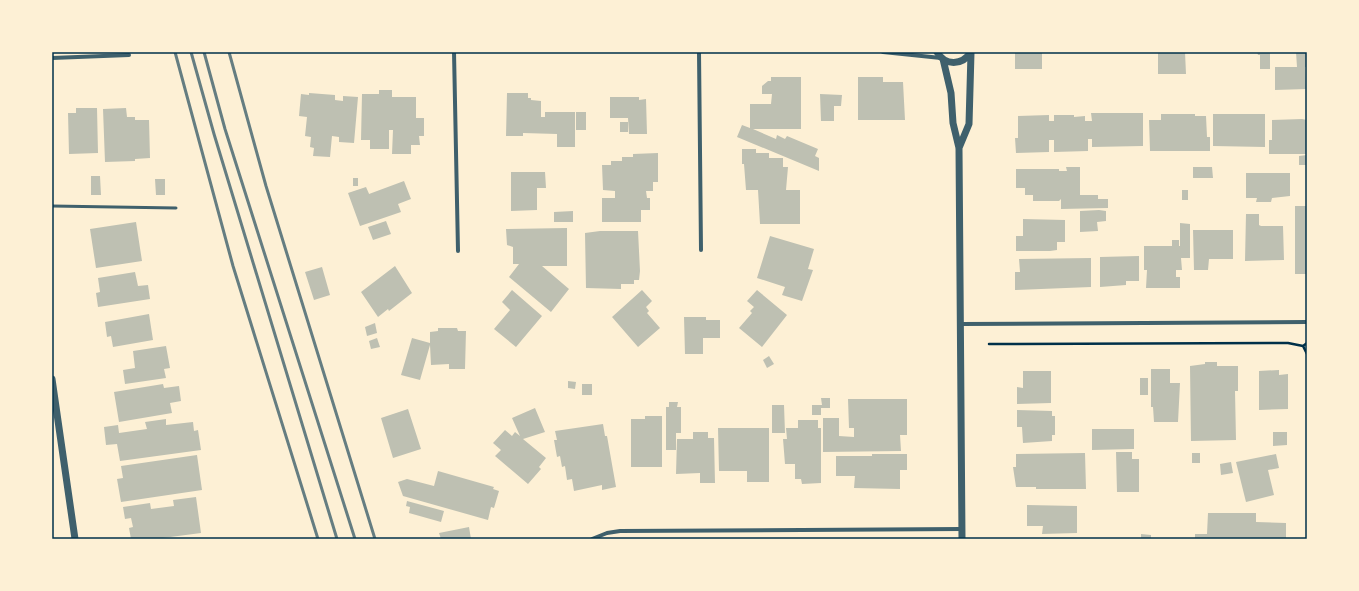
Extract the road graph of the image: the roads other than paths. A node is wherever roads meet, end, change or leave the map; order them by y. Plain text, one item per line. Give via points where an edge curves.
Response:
1 (454, 52) edge
2 (699, 52) edge
3 (883, 52) edge
4 (971, 52) edge
5 (129, 55) dead end
6 (940, 56) edge
7 (52, 58) edge
8 (959, 148) junction
9 (52, 206) edge
10 (176, 208) dead end
11 (701, 250) dead end
12 (458, 251) dead end
13 (1307, 322) edge
14 (961, 324) junction
15 (52, 379) edge
16 (962, 529) junction
17 (75, 539) edge
18 (592, 539) edge
19 (962, 539) edge

1 - 12 street
2 - 11 street
3 - 6 street
4 - 6 street via 964,60 952,63
4 - 8 street via 969,124
5 - 7 street
6 - 8 street via 951,93 953,123
8 - 14 street
9 - 10 lane
13 - 14 street
14 - 16 street
15 - 17 street
16 - 18 street via 620,531
16 - 19 street

